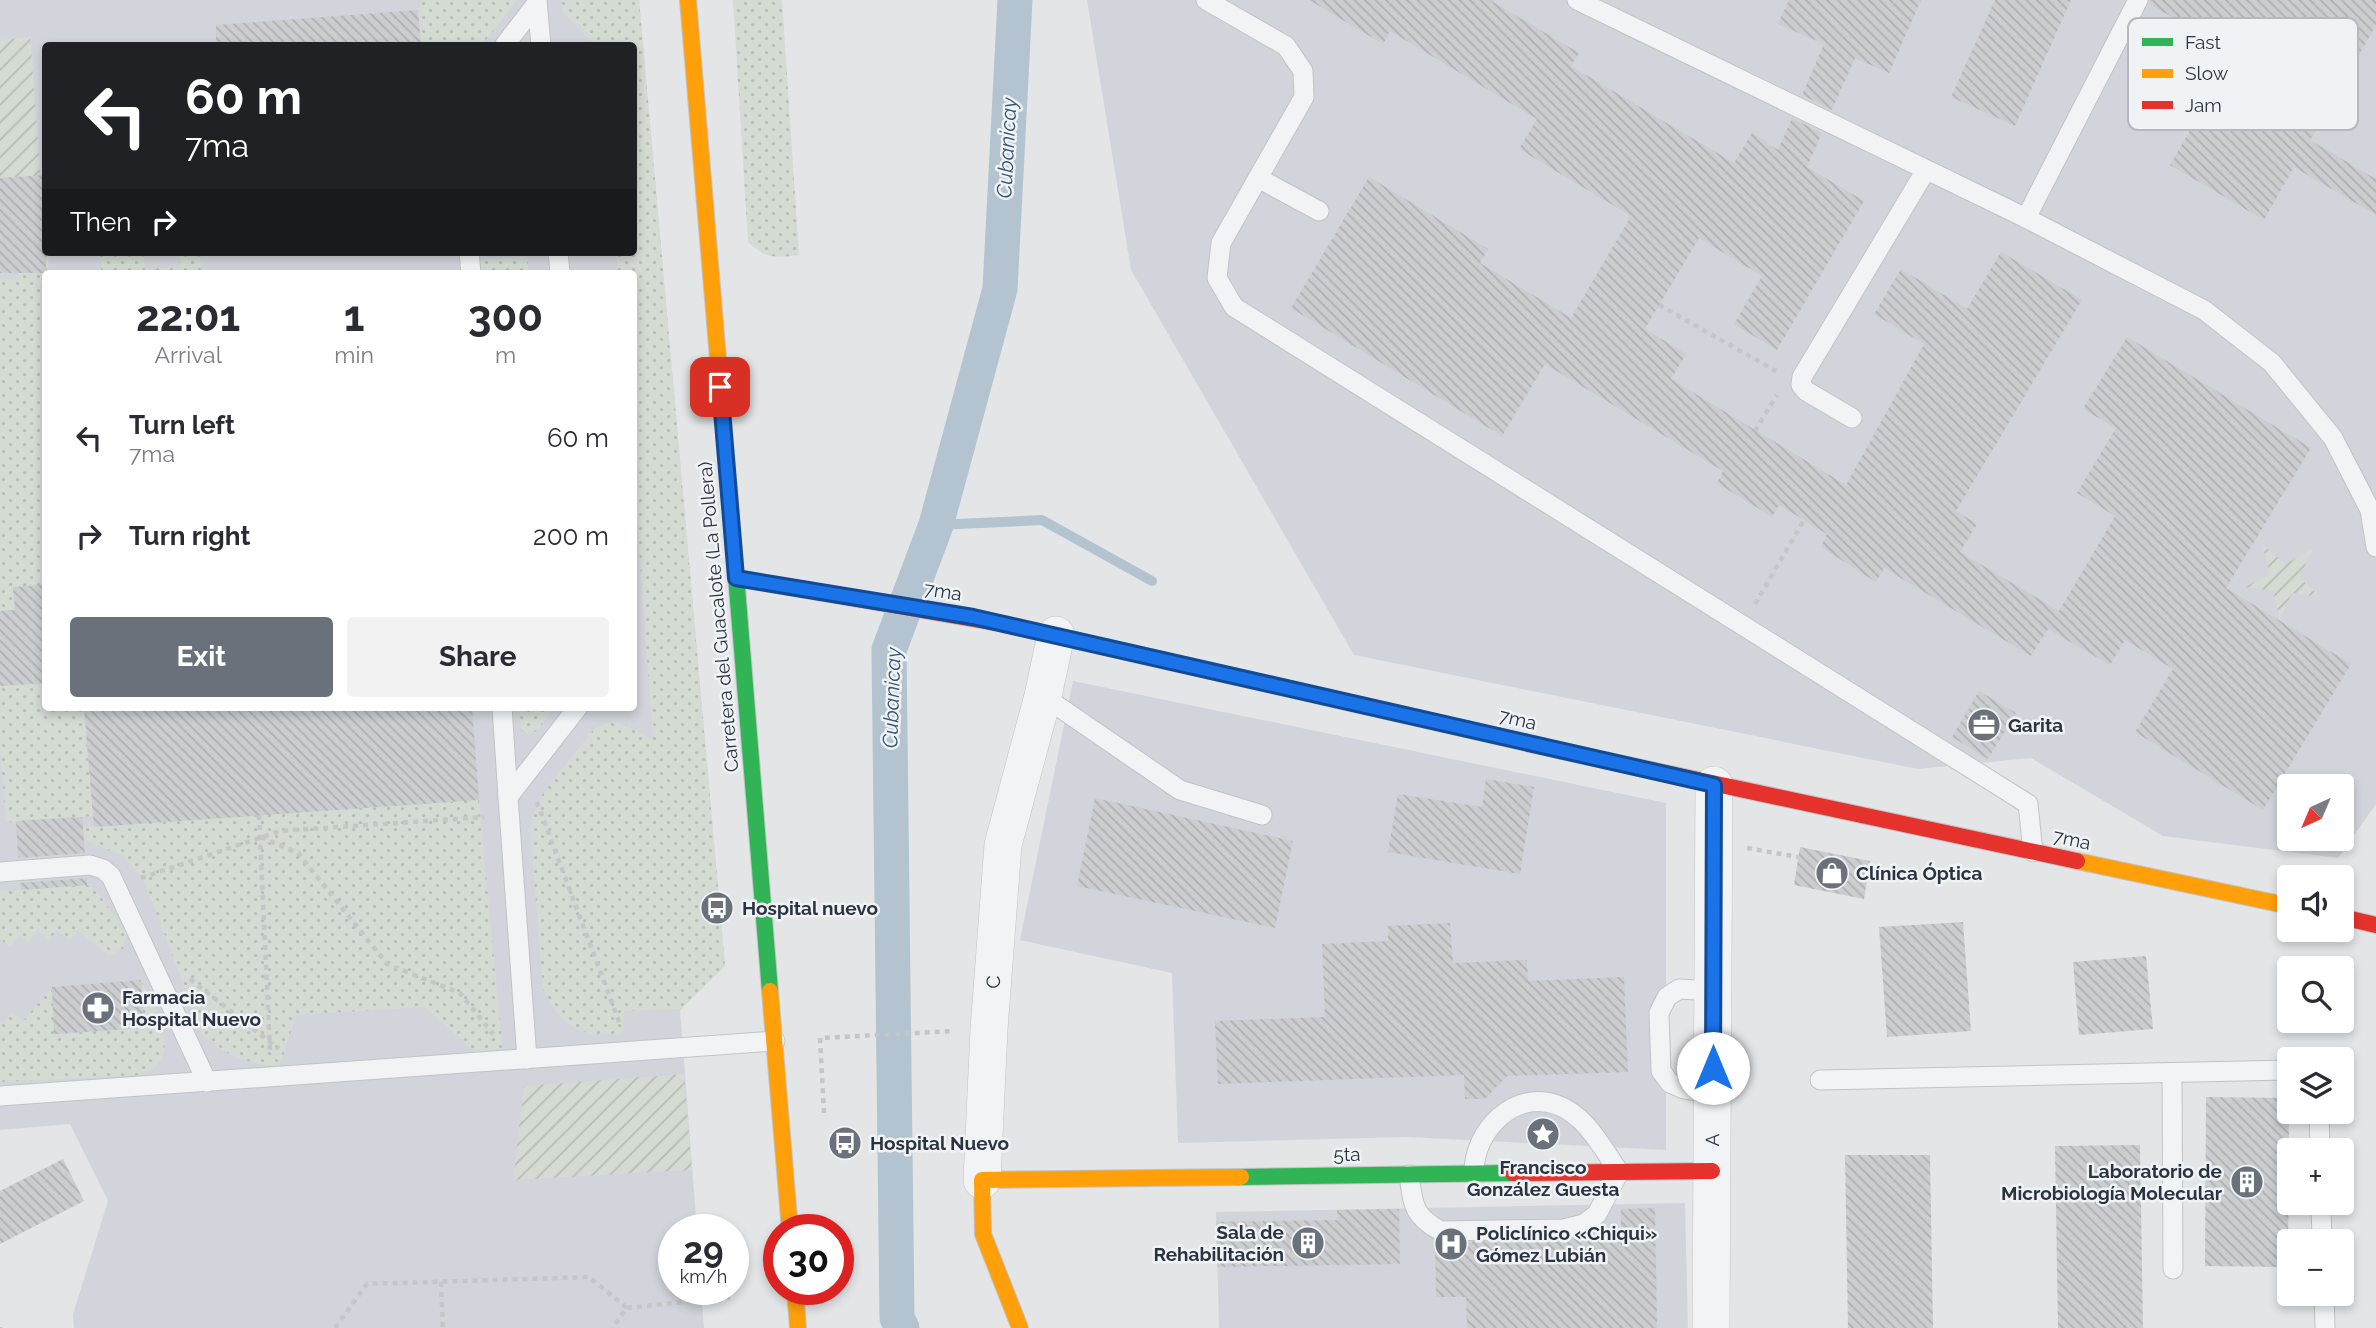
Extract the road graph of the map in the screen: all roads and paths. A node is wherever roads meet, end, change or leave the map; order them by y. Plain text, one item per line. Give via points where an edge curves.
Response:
1 (688, 0) edge
2 (1206, 0) edge
3 (1577, 0) edge
4 (2138, 0) edge
5 (537, 2) edge
6 (2129, 18) edge
7 (2128, 19) edge
8 (507, 42) edge
9 (541, 42) edge
10 (1926, 170) junction
11 (1258, 178) junction
12 (1319, 211) dead end
13 (2026, 218) junction
14 (1659, 305) dead end
15 (1794, 381) junction
16 (1852, 418) dead end
17 (1755, 430) dead end
18 (1804, 520) dead end
19 (2376, 547) edge
20 (736, 578) junction
21 (1743, 625) junction
22 (1056, 635) junction
23 (1043, 696) junction
24 (502, 711) edge
25 (575, 711) edge
26 (526, 774) junction
27 (1714, 785) junction
28 (509, 806) junction
29 (259, 815) dead end
30 (1262, 815) dead end
31 (261, 837) junction
32 (1716, 842) junction
33 (2033, 852) junction
34 (1798, 857) dead end
35 (0, 872) edge
36 (117, 887) junction
37 (2277, 903) edge
38 (2354, 920) edge
39 (2376, 925) edge
40 (151, 961) junction
41 (1714, 991) junction
42 (989, 1029) junction
43 (624, 1034) dead end
44 (775, 1041) junction
45 (270, 1042) junction
46 (527, 1059) junction
47 (2277, 1070) edge
48 (2172, 1073) junction
49 (312, 1074) junction
50 (271, 1077) junction
51 (1820, 1080) dead end
52 (207, 1082) junction
53 (1713, 1094) junction
54 (0, 1096) edge
55 (824, 1113) dead end
56 (1712, 1171) junction
57 (1475, 1172) junction
58 (1619, 1172) junction
59 (1409, 1175) junction
60 (982, 1180) junction
61 (789, 1214) edge
62 (2173, 1269) dead end
63 (441, 1282) junction
64 (658, 1305) edge
65 (796, 1305) edge
66 (2324, 1306) edge
67 (628, 1308) junction
68 (335, 1328) edge
69 (443, 1328) edge
70 (612, 1328) edge
71 (798, 1328) edge
72 (1020, 1328) edge
73 (1711, 1328) edge
74 (2325, 1328) edge

1 - 20 street, Carretera del Guacalote (La Pollera)
2 - 11 lane via 1286,46 1303,71 1304,97
3 - 10 lane
4 - 6 lane
5 - 8 lane
5 - 9 lane
7 - 13 lane
10 - 13 lane
10 - 15 lane via 1802,377
11 - 12 lane
11 - 21 lane via 1221,243 1217,278 1234,307
13 - 19 lane via 2204,310 2272,363 2333,438 2370,510
14 - 15 path
15 - 16 lane
15 - 17 path
18 - 21 path
20 - 22 street, 7ma
20 - 44 street, Carretera del Guacalote (La Pollera)
21 - 33 lane via 2028,804
22 - 23 street, C
22 - 27 street, 7ma
23 - 30 lane via 1180,790
23 - 42 street, C via 1003,845
24 - 28 lane
25 - 26 lane
26 - 28 lane
26 - 43 path
27 - 32 street, A
27 - 33 street, 7ma
28 - 31 path via 280,831
28 - 46 lane
29 - 31 path
31 - 36 path
31 - 45 path
31 - 46 path via 298,853 387,964 460,993 502,1044
32 - 34 path
32 - 41 street, A
33 - 37 street, 7ma
35 - 36 lane via 90,865 103,869
36 - 40 lane
38 - 39 street
40 - 45 path via 178,969
40 - 52 lane
41 - 53 street, A
41 - 53 lane via 1679,989 1667,997 1659,1013 1661,1071 1670,1083
42 - 55 path via 820,1038
42 - 60 street, C
44 - 46 lane
44 - 61 street, Carretera del Guacalote (La Pollera)
45 - 49 path
45 - 50 path
46 - 49 lane
47 - 48 lane
48 - 51 lane
48 - 62 lane
49 - 50 lane
50 - 52 lane
52 - 54 lane
53 - 56 street, A
56 - 58 street, 5ta
56 - 73 street, A
57 - 58 street, 5ta
57 - 58 lane via 1481,1138 1494,1120 1534,1102 1557,1105 1577,1116
57 - 59 street, 5ta
58 - 59 lane via 1597,1214 1584,1224 1564,1229 1441,1231 1417,1214
59 - 60 street, 5ta
60 - 72 street, C via 982,1234
63 - 67 path via 589,1277
63 - 68 path via 367,1284
63 - 69 path
64 - 67 path
65 - 71 street
66 - 74 lane
67 - 70 path

